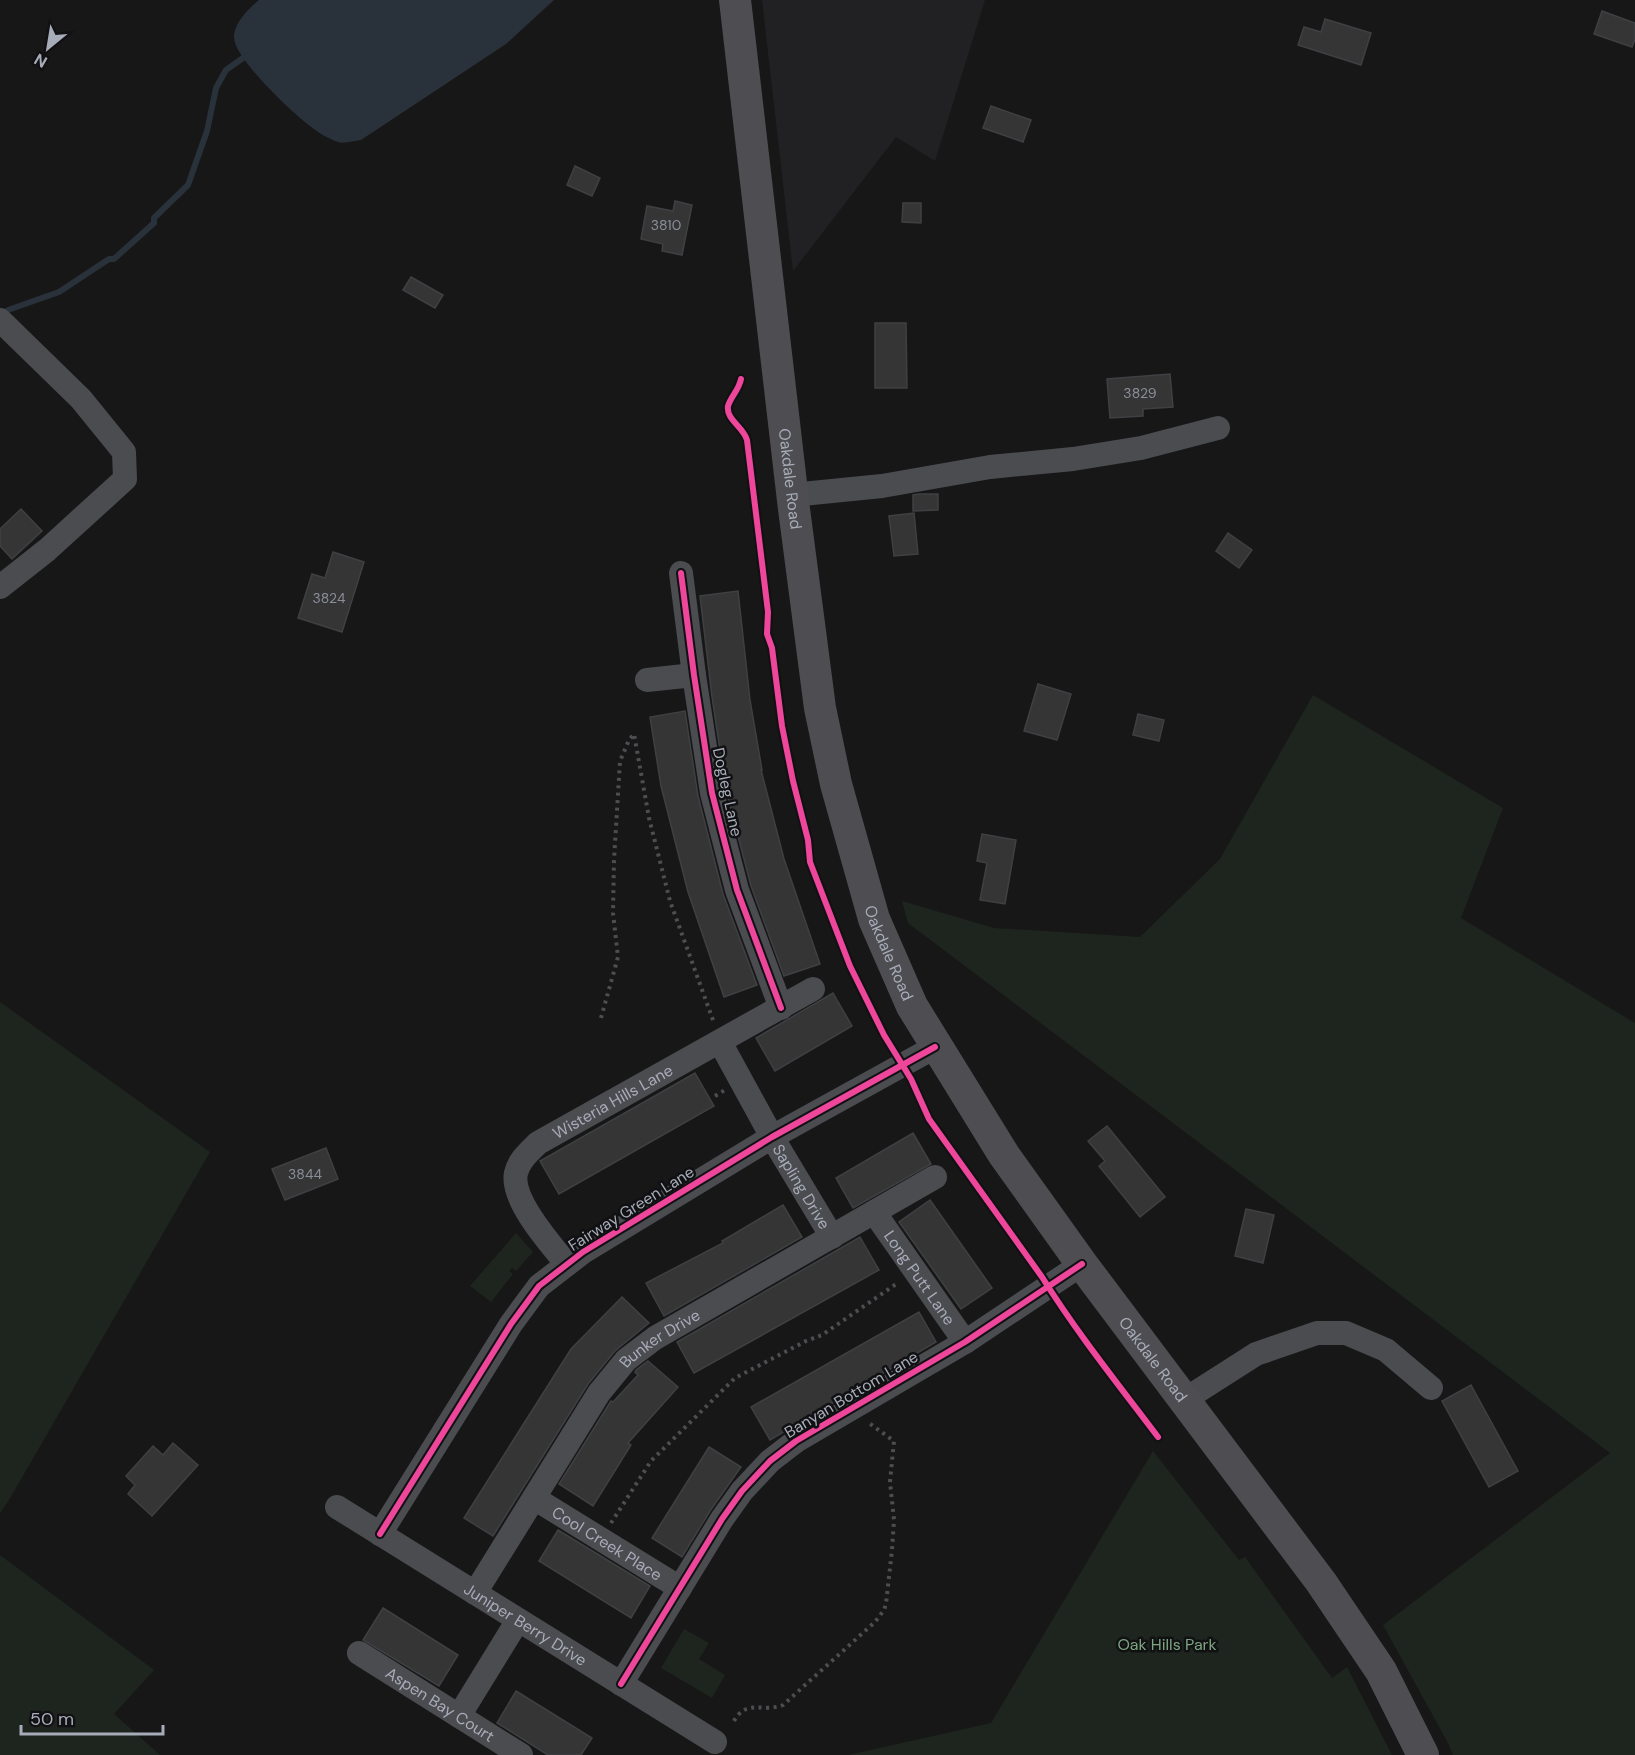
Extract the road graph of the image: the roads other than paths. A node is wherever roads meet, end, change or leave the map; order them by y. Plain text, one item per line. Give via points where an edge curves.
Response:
1 (735, 0) edge
2 (0, 320) edge
3 (1218, 428) dead end
4 (792, 495) junction
5 (681, 573) dead end
6 (0, 587) edge
7 (694, 675) junction
8 (647, 680) dead end
9 (813, 989) dead end
10 (781, 1008) junction
11 (718, 1034) junction
12 (935, 1047) junction
13 (772, 1137) junction
14 (935, 1177) dead end
15 (874, 1212) junction
16 (832, 1237) junction
17 (567, 1264) junction
18 (1082, 1264) junction
19 (965, 1341) junction
20 (1431, 1388) dead end
21 (1184, 1400) junction
22 (534, 1498) junction
23 (337, 1507) dead end
24 (380, 1534) junction
25 (680, 1588) junction
26 (475, 1593) junction
27 (518, 1620) junction
28 (359, 1653) dead end
29 (621, 1684) junction
30 (459, 1716) junction
31 (715, 1742) dead end
32 (521, 1755) edge
33 (1424, 1755) edge

1 - 4 main road, Oakdale Road
2 - 6 street via 81,399 124,452 125,479
3 - 4 street via 1141,448 1073,459
4 - 12 main road, Oakdale Road via 820,708 836,784 874,918 912,1006
5 - 7 street, Dogleg Lane
7 - 8 street
7 - 10 street, Dogleg Lane via 712,793 737,890
9 - 10 street, Wisteria Hills Lane
10 - 11 street, Wisteria Hills Lane
11 - 13 street, Sapling Drive
11 - 17 street, Wisteria Hills Lane via 538,1143 523,1158 516,1173 516,1188 547,1241
12 - 13 street, Fairway Green Lane
12 - 18 main road, Oakdale Road via 1004,1155
13 - 16 street, Sapling Drive
13 - 17 street, Fairway Green Lane
14 - 15 street, Bunker Drive
15 - 16 street, Bunker Drive
15 - 19 street, Long Putt Lane
16 - 22 street, Bunker Drive via 655,1338 626,1360 599,1394
17 - 24 street, Fairway Green Lane via 539,1286 511,1324
18 - 19 street, Banyan Bottom Lane
18 - 21 main road, Oakdale Road
19 - 25 street, Banyan Bottom Lane via 796,1441 770,1461 742,1491
20 - 21 street via 1386,1350 1346,1333 1317,1333 1256,1354
21 - 33 main road, Oakdale Road via 1321,1582 1374,1661
22 - 25 street, Cool Creek Place
22 - 26 street, Bunker Drive
23 - 24 street, Juniper Berry Drive
24 - 26 street, Juniper Berry Drive
25 - 29 street, Banyan Bottom Lane
26 - 27 street, Juniper Berry Drive
27 - 29 street, Juniper Berry Drive
27 - 30 street
28 - 30 street, Aspen Bay Court
29 - 31 street, Juniper Berry Drive
30 - 32 street, Aspen Bay Court

